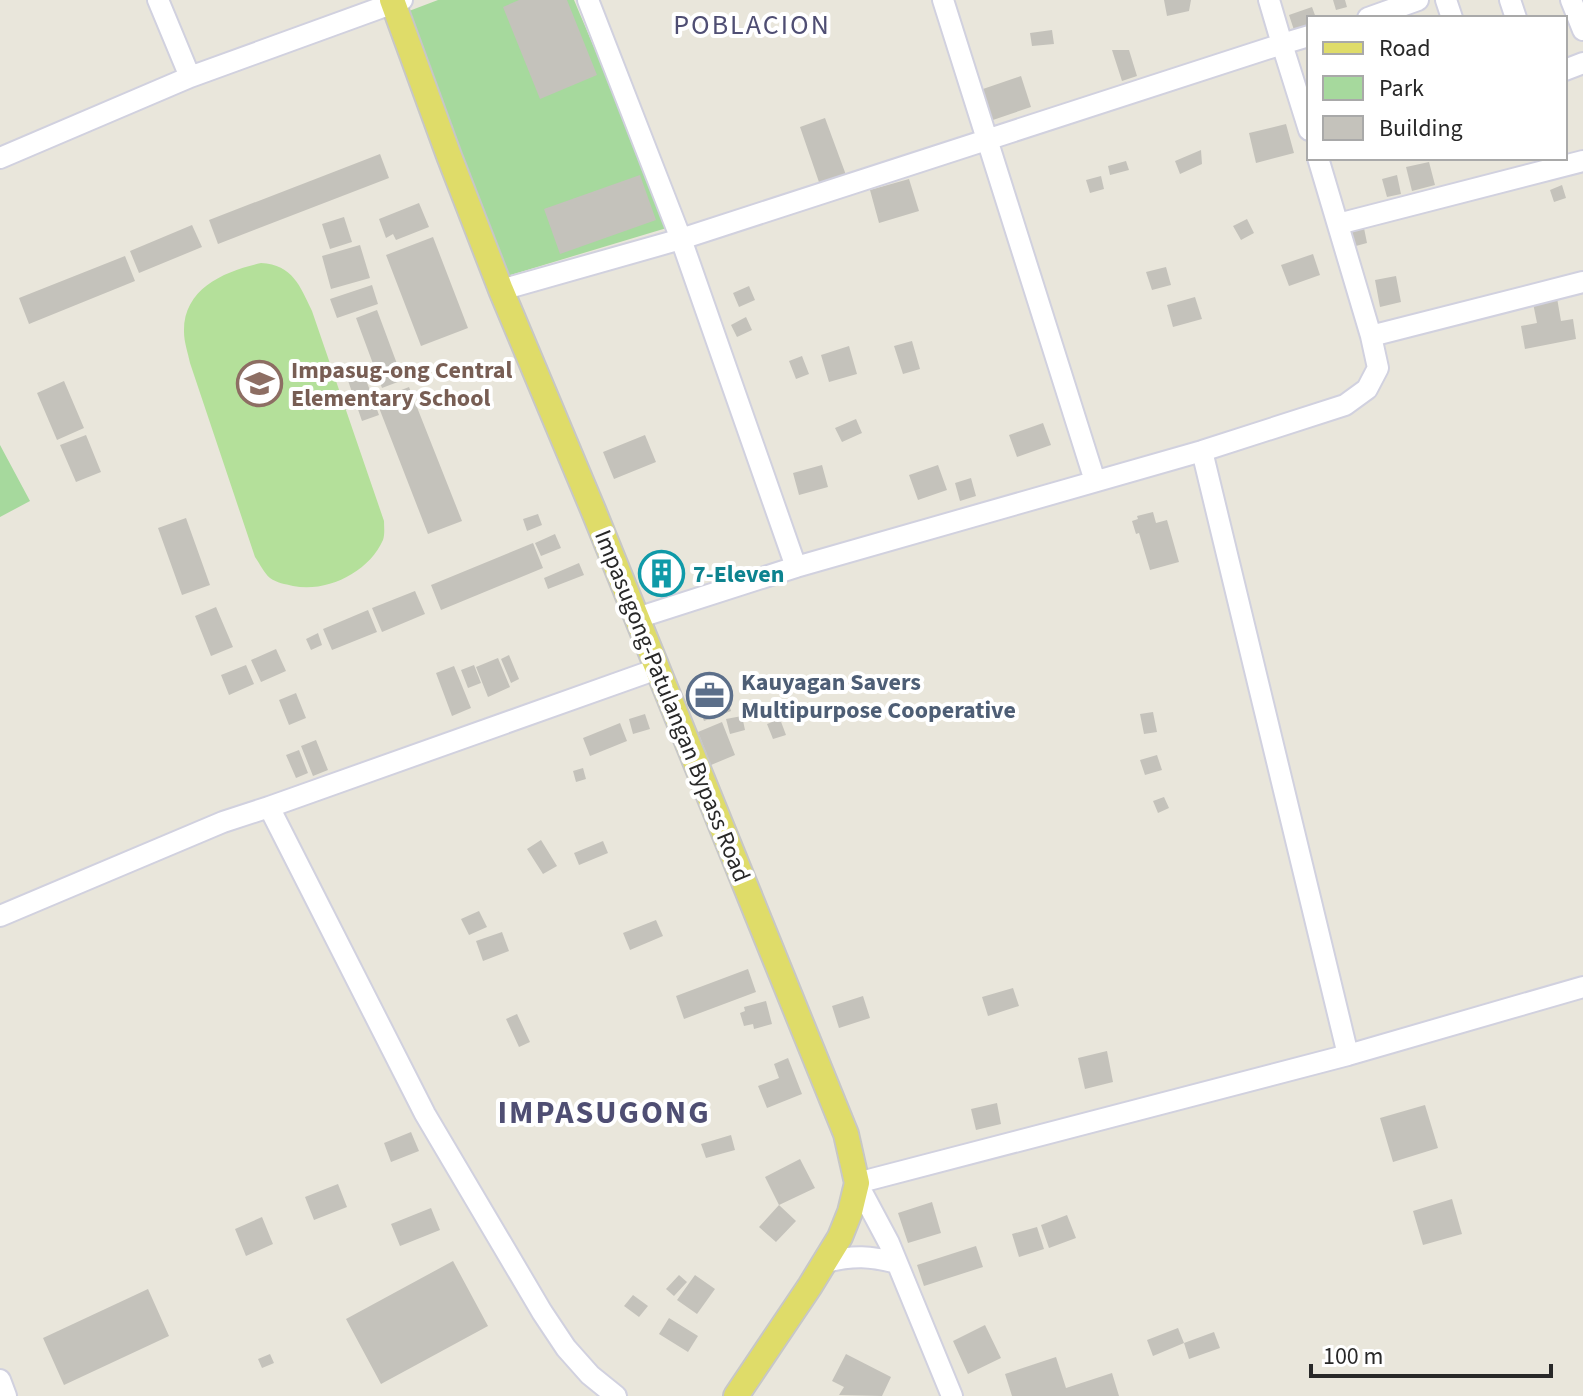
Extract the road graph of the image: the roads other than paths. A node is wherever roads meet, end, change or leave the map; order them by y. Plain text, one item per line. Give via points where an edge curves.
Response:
1 (158, 0) edge
2 (588, 0) edge
3 (943, 0) edge
4 (1269, 0) edge
5 (1418, 0) edge
6 (1571, 0) edge
7 (396, 1) edge
8 (1389, 15) edge
9 (1583, 30) edge
10 (1307, 37) edge
11 (1282, 44) junction
12 (190, 77) junction
13 (1307, 124) edge
14 (987, 138) junction
15 (0, 158) edge
16 (1319, 160) edge
17 (1583, 161) edge
18 (1338, 224) junction
19 (681, 239) junction
20 (1583, 282) edge
21 (501, 290) junction
22 (1371, 336) junction
23 (1202, 451) junction
24 (1095, 481) junction
25 (796, 567) junction
26 (637, 618) junction
27 (657, 669) junction
28 (269, 807) junction
29 (0, 916) edge
30 (1583, 987) edge
31 (1348, 1055) junction
32 (857, 1183) junction
33 (826, 1262) junction
34 (897, 1263) junction
35 (0, 1380) edge
36 (6, 1396) edge
37 (616, 1396) edge
38 (736, 1396) edge
39 (952, 1396) edge

1 - 12 street
2 - 19 street
3 - 14 street
4 - 11 street
5 - 8 street
6 - 9 street
7 - 12 street
7 - 21 main road, Impasugong-Patulangan Bypass Road
10 - 11 street
11 - 13 street
11 - 14 street
12 - 15 street
14 - 19 street
14 - 24 street
16 - 18 street
17 - 18 street
18 - 22 street
19 - 21 street
19 - 25 street
20 - 22 street
21 - 26 main road, Impasugong-Patulangan Bypass Road
22 - 23 street via 1378,368 1367,389 1345,405
23 - 24 street
23 - 31 street
24 - 25 street
25 - 26 street
26 - 27 main road, Impasugong-Patulangan Bypass Road
27 - 28 street
27 - 32 main road, Impasugong-Patulangan Bypass Road via 846,1134
28 - 29 street
28 - 37 street via 425,1114 518,1272 566,1348
30 - 31 street
31 - 32 street
32 - 33 main road, Impasugong-Patulangan Bypass Road via 850,1212
32 - 34 street
33 - 34 street via 871,1256
33 - 38 main road, Impasugong-Patulangan Bypass Road
34 - 39 street
35 - 36 street

